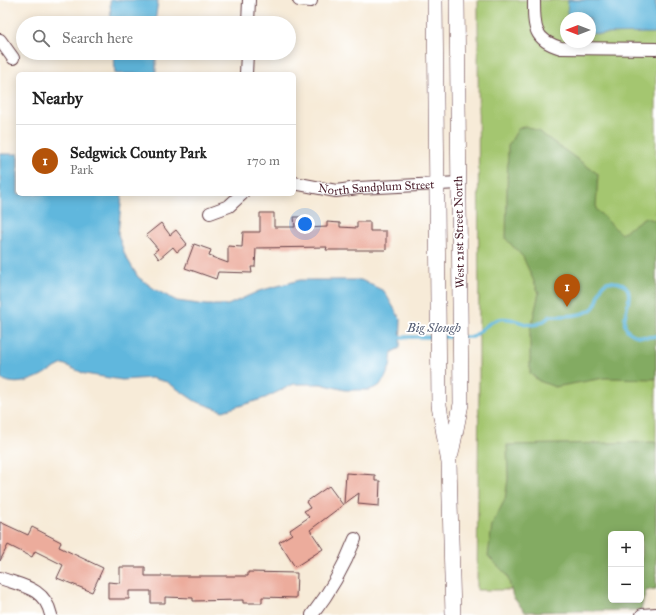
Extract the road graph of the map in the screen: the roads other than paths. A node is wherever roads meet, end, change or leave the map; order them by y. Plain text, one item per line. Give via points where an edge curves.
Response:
1 (249, 0) edge
2 (435, 0) edge
3 (456, 0) edge
4 (534, 0) edge
5 (248, 16) edge
6 (0, 40) edge
7 (656, 50) edge
8 (13, 58) dead end
9 (247, 60) edge
10 (246, 72) edge
11 (296, 183) edge
12 (458, 183) junction
13 (436, 184) junction
14 (240, 196) edge
15 (210, 213) dead end
16 (449, 463) junction
17 (355, 539) dead end
18 (0, 578) edge
19 (656, 614) edge
20 (51, 615) edge
21 (312, 615) edge
22 (452, 615) edge
23 (642, 615) edge

1 - 5 street
2 - 13 main road, West 21st Street North
3 - 12 main road, West 21st Street North
4 - 7 street via 534,22 537,32 551,45 561,48
6 - 8 street
9 - 10 street
11 - 13 street, North Sandplum Street via 336,191
12 - 13 street, North Sandplum Street
12 - 16 main road, West 21st Street North via 461,404
13 - 16 main road, West 21st Street North via 439,406
14 - 15 street via 229,206
16 - 22 main road, West 21st Street North
17 - 21 street via 346,564
18 - 20 street via 38,593 47,601
19 - 23 street

